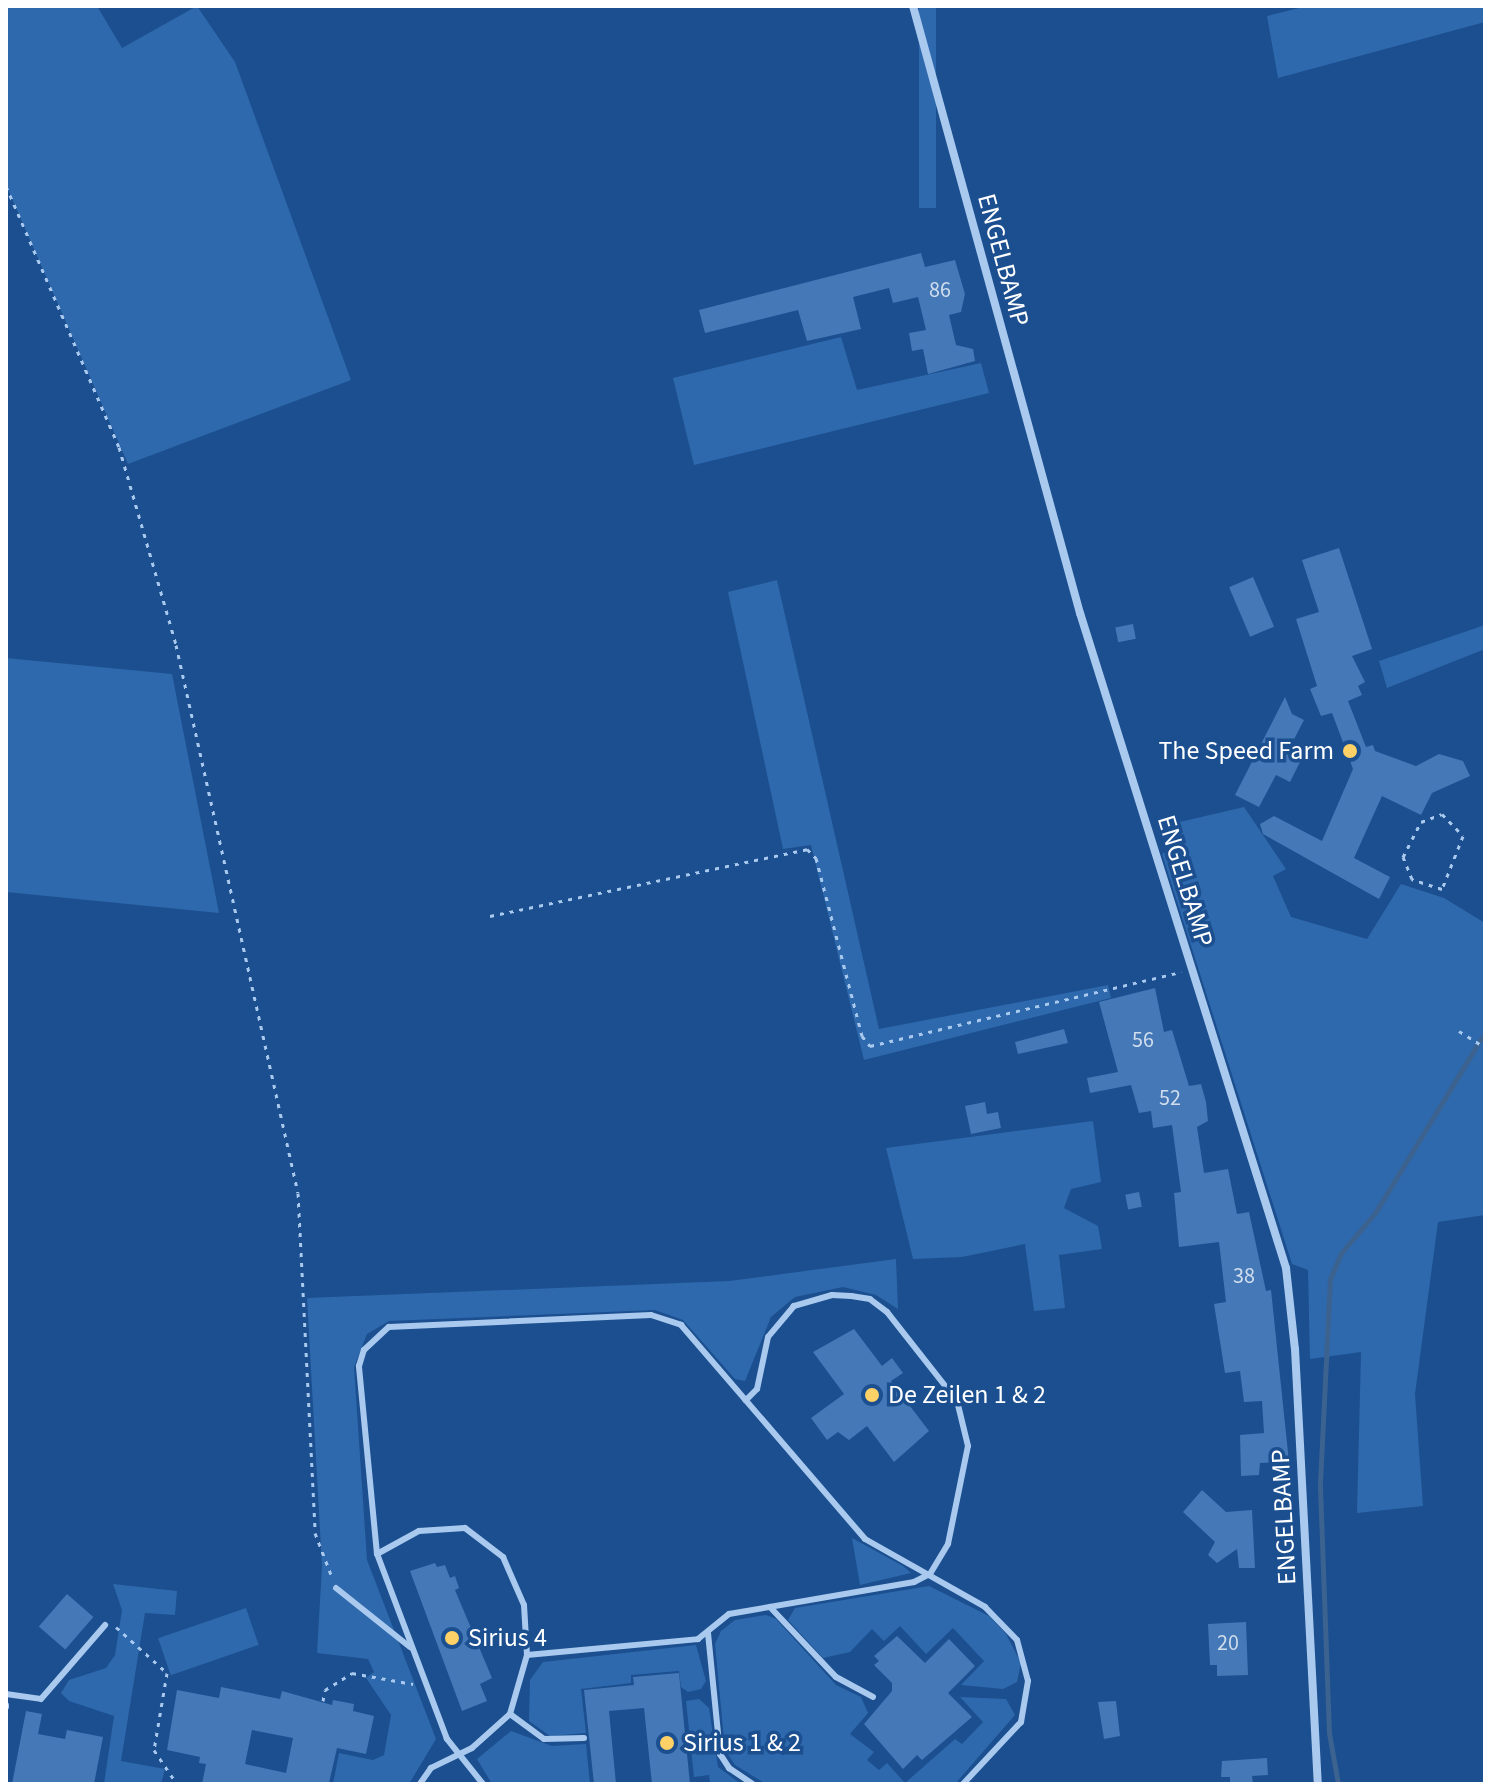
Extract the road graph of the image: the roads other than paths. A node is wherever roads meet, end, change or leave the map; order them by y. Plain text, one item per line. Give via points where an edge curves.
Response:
1 (913, 6) edge
2 (746, 1400) junction
3 (377, 1554) junction
4 (930, 1574) junction
5 (336, 1588) road end
6 (770, 1607) junction
7 (105, 1625) road end
8 (708, 1633) junction
9 (413, 1649) junction
10 (527, 1655) junction
11 (6, 1694) edge
12 (873, 1697) dead end
13 (510, 1714) junction
14 (584, 1738) dead end
15 (460, 1753) junction
16 (420, 1784) edge
17 (483, 1784) edge
18 (753, 1784) edge
19 (963, 1784) edge
20 (1318, 1784) edge

1 - 20 street, ENGELBAMP via 1080,613 1286,1268
2 - 3 lane via 669,1318 389,1327 374,1337 359,1366
2 - 4 lane via 865,1539
2 - 4 lane via 757,1389 768,1337 794,1306 832,1295 851,1296 870,1299 887,1312 957,1401 968,1446 948,1544
3 - 9 lane
3 - 10 lane via 419,1531 442,1526 465,1528 484,1539 517,1578
4 - 6 lane via 914,1582
4 - 19 lane via 1004,1622 1026,1660 1021,1722
5 - 9 lane
6 - 8 lane via 729,1614
6 - 12 lane via 836,1677
7 - 11 lane via 41,1699
8 - 10 lane via 698,1639
8 - 18 lane via 720,1754 729,1768
9 - 15 lane via 447,1739
10 - 13 lane
13 - 14 lane via 544,1739
13 - 15 lane
15 - 16 lane via 431,1768
15 - 17 lane

